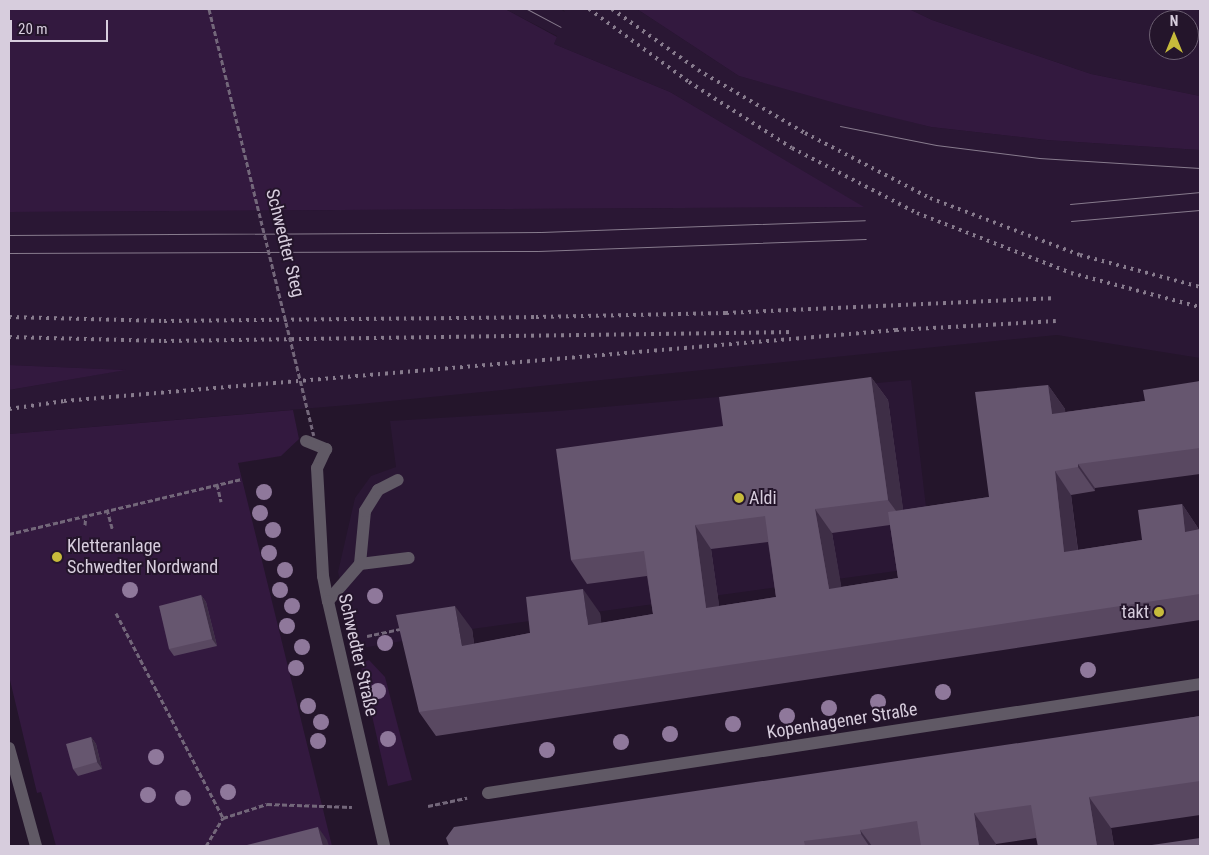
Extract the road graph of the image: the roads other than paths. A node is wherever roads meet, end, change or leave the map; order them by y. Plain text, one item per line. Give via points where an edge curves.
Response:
1 (314, 435) road end
2 (398, 480) dead end
3 (409, 558) dead end
4 (360, 564) junction
5 (328, 601) junction
6 (1200, 684) edge
7 (9, 748) edge
8 (488, 793) road end
9 (36, 846) edge
10 (384, 846) edge

1 - 5 street, Schwedter Straße via 306,441 326,449 317,468 323,576
2 - 4 street via 378,490 365,511
3 - 4 street
4 - 5 street
5 - 10 street, Schwedter Straße
6 - 8 street, Kopenhagener Straße
7 - 9 street

